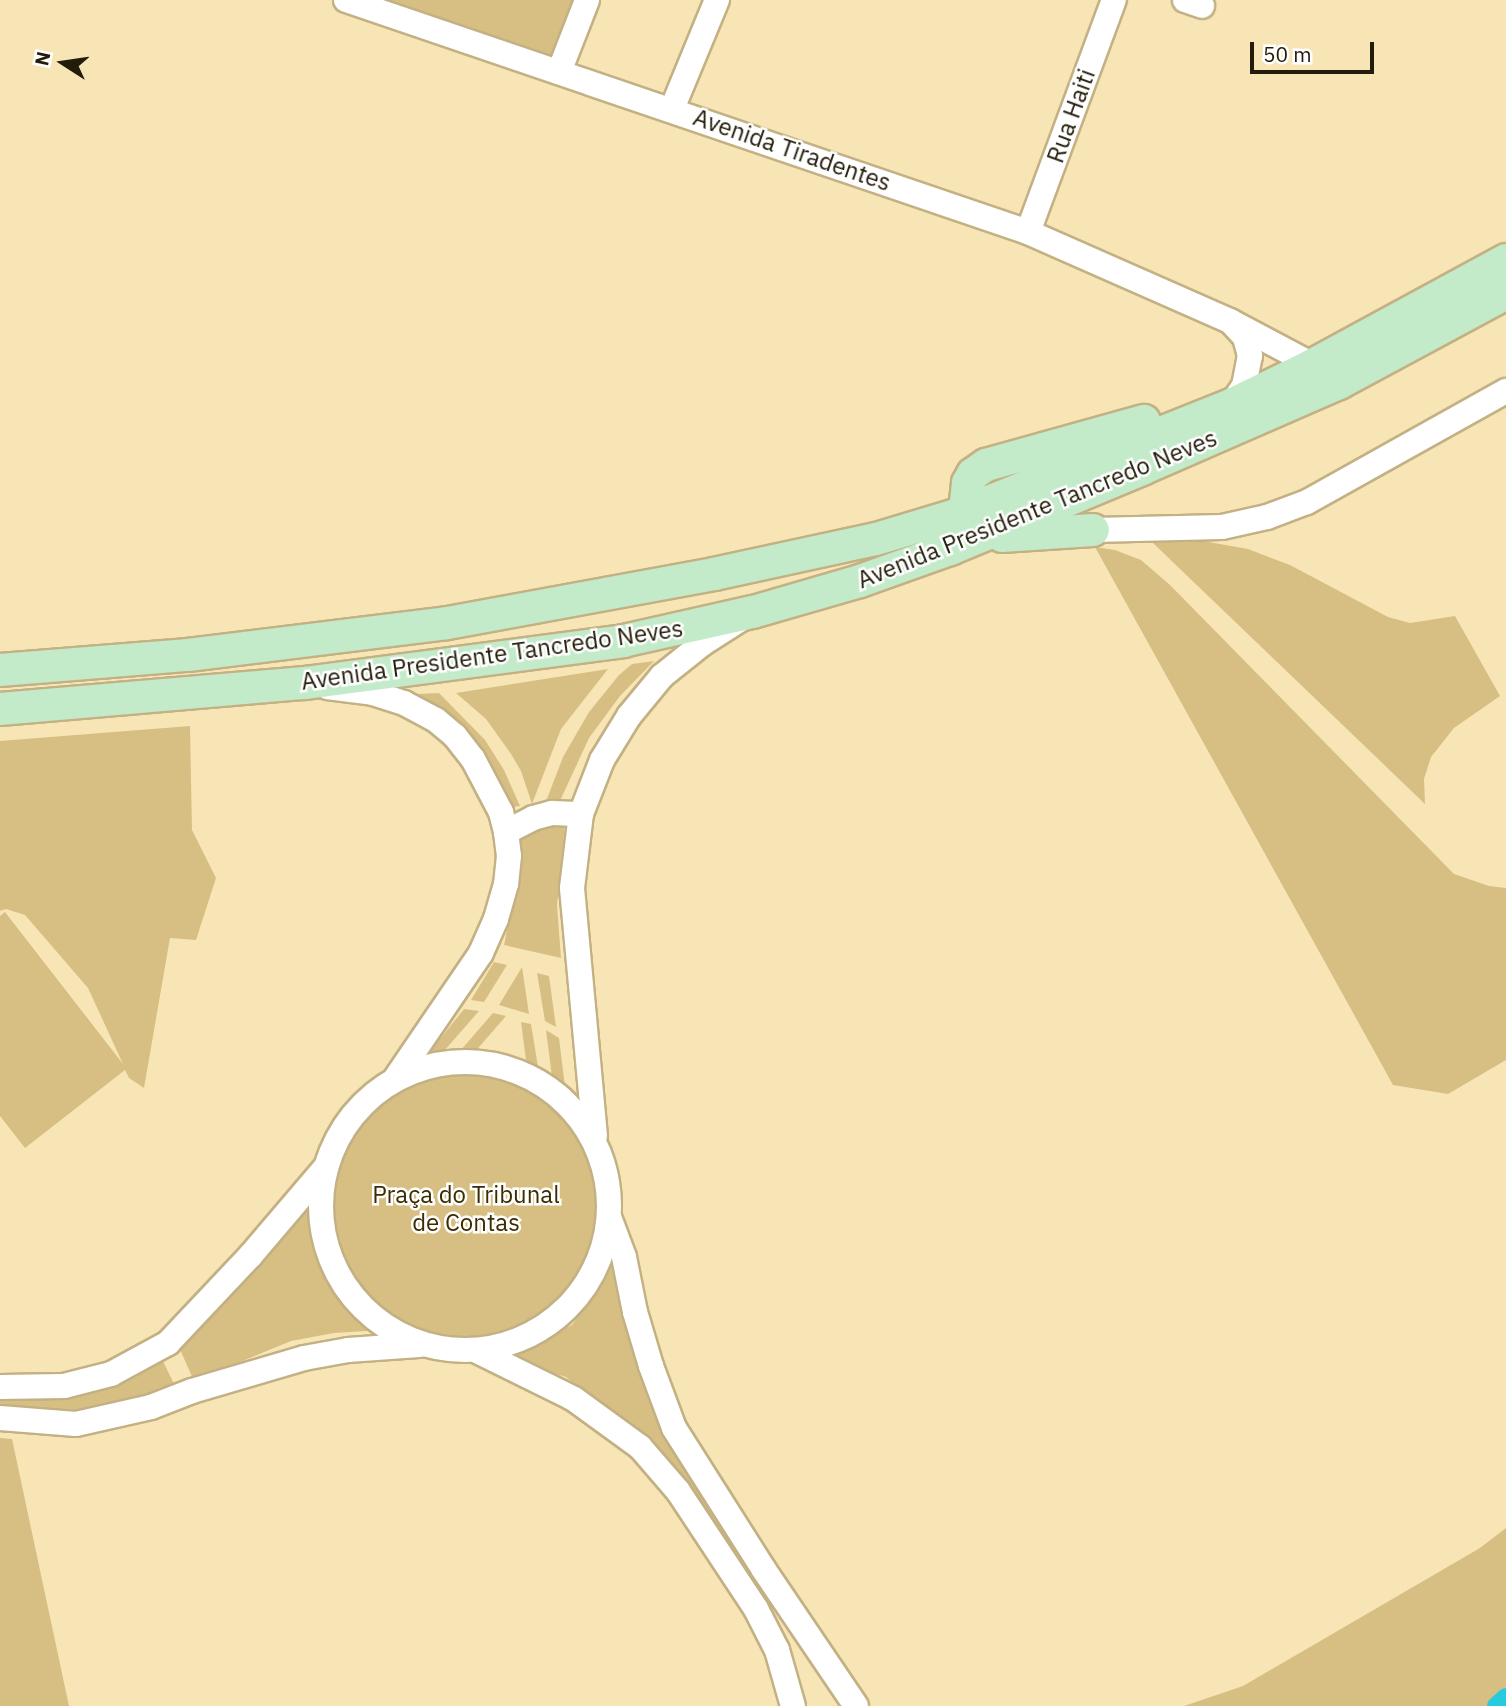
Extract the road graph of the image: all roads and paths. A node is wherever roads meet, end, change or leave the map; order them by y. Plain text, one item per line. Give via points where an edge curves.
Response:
1 (348, 0) edge
2 (587, 0) edge
3 (717, 0) edge
4 (1114, 0) edge
5 (559, 72) junction
6 (672, 109) junction
7 (1028, 232) junction
8 (1506, 260) edge
9 (1506, 293) edge
10 (1230, 321) junction
11 (1313, 366) junction
12 (1506, 391) edge
13 (1231, 405) junction
14 (973, 529) junction
15 (1093, 530) joint
16 (753, 612) junction
17 (0, 670) edge
18 (306, 683) junction
19 (0, 709) edge
20 (581, 814) junction
21 (506, 832) junction
22 (395, 1080) junction
23 (596, 1144) junction
24 (327, 1167) junction
25 (609, 1217) junction
26 (423, 1345) junction
27 (475, 1350) junction
28 (0, 1387) edge
29 (0, 1418) edge
30 (778, 1590) junction
31 (756, 1609) junction
32 (793, 1706) edge
33 (856, 1706) edge

1 - 5 street, Avenida Tiradentes
2 - 5 street
3 - 6 street
4 - 7 street, Rua Haiti
5 - 6 street, Avenida Tiradentes
6 - 7 street, Avenida Tiradentes
7 - 10 street, Avenida Tiradentes
8 - 11 main road, Avenida Presidente Tancredo Neves
9 - 14 main road, Avenida Presidente Tancredo Neves via 1327,388
10 - 11 street, Avenida Tiradentes
10 - 13 street via 1250,346 1246,378
11 - 13 main road, Avenida Presidente Tancredo Neves
12 - 15 street via 1307,502 1267,517 1222,527
13 - 14 main road via 1188,409 986,465 968,483
14 - 15 main road
14 - 16 main road, Avenida Presidente Tancredo Neves via 860,581
14 - 17 main road, Avenida Presidente Tancredo Neves via 876,539 447,623 188,655
16 - 18 main road, Avenida Presidente Tancredo Neves via 623,640
16 - 20 street via 662,676 629,716 602,760
18 - 19 main road, Avenida Presidente Tancredo Neves
18 - 21 street via 373,693 436,720 473,759 501,812
20 - 21 street via 552,813
20 - 23 street via 572,888
21 - 22 street via 506,884 481,953
22 - 23 street via 436,1064 483,1062 518,1071 547,1086 577,1114
22 - 24 street via 369,1098 348,1122
23 - 25 street via 607,1182
24 - 26 street via 322,1218 331,1261 341,1280 374,1319
24 - 28 street via 168,1343 111,1374 64,1386
25 - 27 street via 596,1266 582,1291 560,1315 511,1343
25 - 30 street via 624,1256 651,1366 674,1428
26 - 27 street
26 - 29 street via 304,1358 151,1407 76,1424
27 - 31 street via 574,1399 640,1447 678,1491
30 - 31 street
30 - 33 street
31 - 32 street via 777,1650

